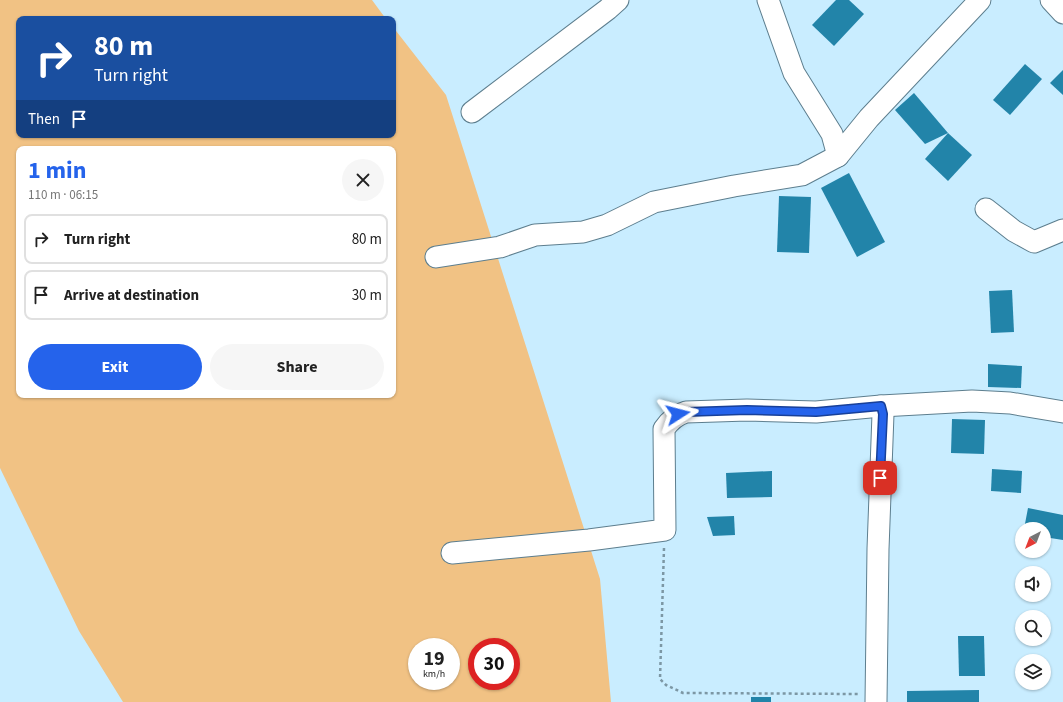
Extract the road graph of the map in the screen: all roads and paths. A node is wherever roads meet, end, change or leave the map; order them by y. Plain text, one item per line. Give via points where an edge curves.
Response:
1 (618, 0) edge
2 (768, 0) edge
3 (980, 0) edge
4 (1051, 0) edge
5 (1063, 13) edge
6 (472, 112) dead end
7 (838, 156) junction
8 (986, 209) dead end
9 (1063, 230) edge
10 (436, 257) dead end
11 (881, 406) junction
12 (1063, 412) edge
13 (665, 530) junction
14 (452, 553) dead end
15 (876, 698) edge

1 - 6 street
2 - 7 street via 794,73 832,134
3 - 7 street via 869,118
4 - 5 street
7 - 10 street via 802,176 654,202 607,225 583,232 535,235 500,247
8 - 9 street via 1014,231 1034,242
11 - 12 street via 972,401 1010,403
11 - 13 street via 816,412 747,410 678,414 664,429
11 - 15 street via 883,414
13 - 14 street
13 - 15 path via 660,679 666,685 683,693

